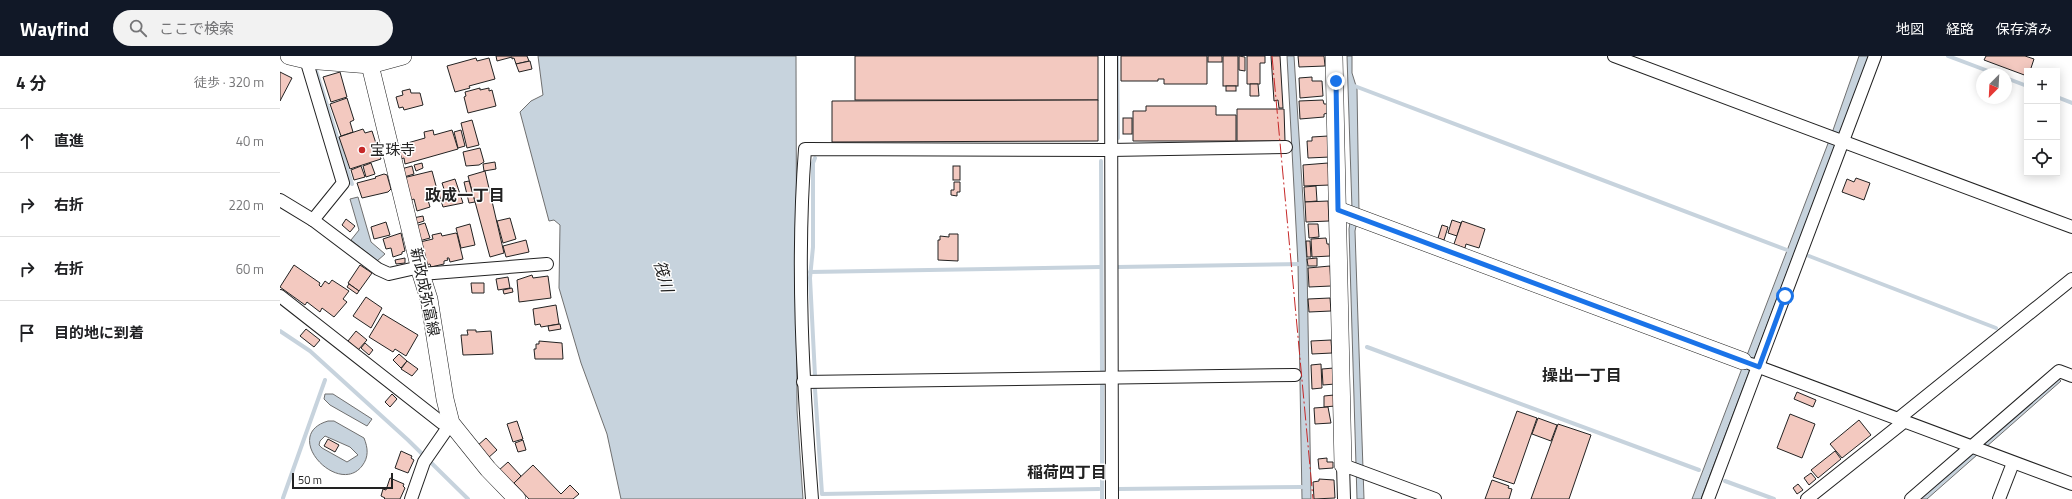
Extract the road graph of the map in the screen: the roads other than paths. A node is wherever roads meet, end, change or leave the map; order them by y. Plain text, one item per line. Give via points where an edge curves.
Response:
1 (289, 56) edge
2 (403, 56) edge
3 (1111, 56) edge
4 (1334, 56) edge
5 (1614, 56) edge
6 (1875, 56) edge
7 (306, 58) edge
8 (368, 60) edge
9 (1842, 141) junction
10 (1286, 147) dead end
11 (1110, 150) junction
12 (280, 200) edge
13 (1342, 212) junction
14 (313, 220) junction
15 (2072, 227) edge
16 (547, 264) dead end
17 (420, 271) junction
18 (2072, 279) edge
19 (280, 296) edge
20 (1752, 364) junction
21 (1295, 376) dead end
22 (2072, 376) edge
23 (1111, 378) junction
24 (803, 382) junction
25 (1901, 420) junction
26 (451, 423) junction
27 (1971, 446) junction
28 (2013, 463) junction
29 (1348, 466) junction
30 (2072, 484) edge
31 (411, 499) edge
32 (517, 499) edge
33 (812, 499) edge
34 (1112, 499) edge
35 (1344, 499) edge
36 (1435, 499) edge
37 (1708, 499) edge
38 (1807, 499) edge
39 (1910, 499) edge
40 (1999, 499) edge

1 - 7 street
2 - 8 street
3 - 11 street
4 - 13 street
5 - 9 street
6 - 9 street
7 - 8 street
7 - 14 street via 343,183
8 - 17 street, 新政成弥富線
9 - 15 street
9 - 20 street
10 - 11 street
11 - 23 street
11 - 24 street via 805,149 801,263
12 - 14 street
13 - 20 street
13 - 29 street
14 - 17 street via 378,269 389,274
16 - 17 street
17 - 26 street, 新政成弥富線 via 429,299
18 - 25 street
19 - 26 street via 442,423
20 - 25 street
20 - 37 street
21 - 23 street
22 - 27 street via 2059,371
23 - 24 street
23 - 34 street
24 - 33 street
25 - 27 street
25 - 38 street
26 - 31 street via 427,458
26 - 32 street, 新政成弥富線
27 - 28 street
27 - 39 street
28 - 30 street
28 - 40 street
29 - 35 street
29 - 36 street

